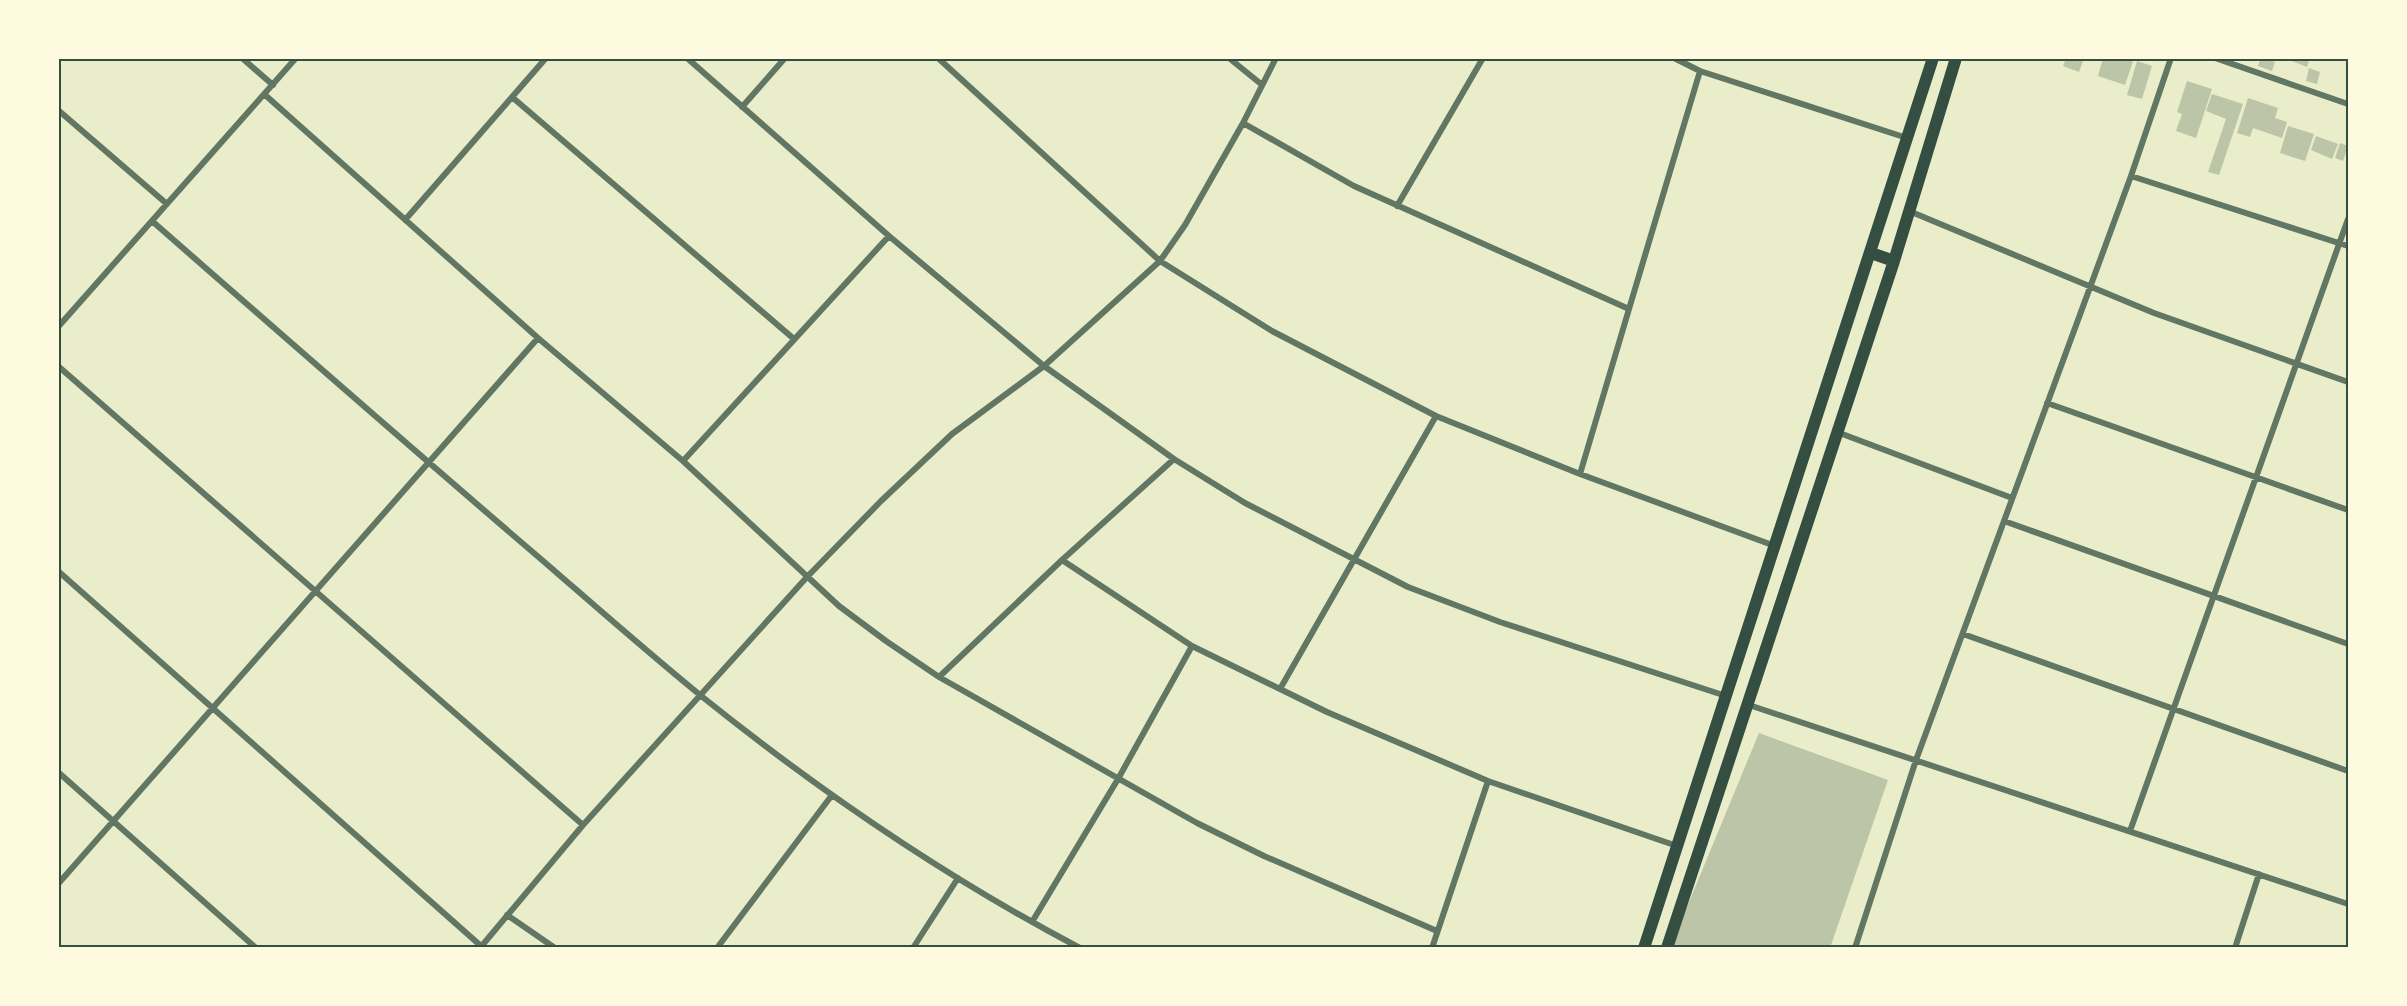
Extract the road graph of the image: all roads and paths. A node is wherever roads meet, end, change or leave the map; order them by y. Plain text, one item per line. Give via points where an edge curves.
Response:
1 (242, 58) edge
2 (296, 58) edge
3 (546, 58) edge
4 (687, 58) edge
5 (785, 58) edge
6 (938, 58) edge
7 (1229, 58) edge
8 (1276, 58) edge
9 (1483, 58) edge
10 (1674, 58) edge
11 (1933, 58) edge
12 (1956, 58) edge
13 (2171, 58) edge
14 (2215, 58) edge
15 (1700, 71) junction
16 (1261, 84) junction
17 (273, 85) junction
18 (264, 94) junction
19 (512, 98) junction
20 (2349, 104) edge
21 (742, 107) junction
22 (58, 110) edge
23 (1244, 123) junction
24 (1907, 138) junction
25 (2131, 176) junction
26 (167, 204) junction
27 (1397, 206) junction
28 (1909, 211) junction
29 (2349, 219) edge
30 (405, 220) junction
31 (152, 221) junction
32 (890, 236) junction
33 (2340, 243) junction
34 (2349, 246) edge
35 (1870, 253) junction
36 (1160, 261) junction
37 (1894, 261) junction
38 (2090, 287) junction
39 (1629, 309) junction
40 (59, 327) edge
41 (538, 338) junction
42 (794, 339) junction
43 (2297, 364) junction
44 (58, 366) edge
45 (1044, 366) junction
46 (2349, 382) edge
47 (2047, 403) junction
48 (1436, 416) junction
49 (1837, 432) junction
50 (1174, 459) junction
51 (683, 461) junction
52 (428, 463) junction
53 (1580, 474) junction
54 (2255, 477) junction
55 (2012, 498) junction
56 (2349, 510) edge
57 (2004, 521) junction
58 (1776, 547) junction
59 (1062, 560) junction
60 (1355, 561) junction
61 (58, 571) edge
62 (807, 577) junction
63 (316, 591) junction
64 (2212, 596) junction
65 (1963, 634) junction
66 (2349, 644) edge
67 (1192, 646) junction
68 (939, 677) junction
69 (1280, 689) junction
70 (700, 695) junction
71 (1726, 696) junction
72 (1746, 704) junction
73 (213, 709) junction
74 (2172, 710) junction
75 (1916, 760) junction
76 (2349, 771) edge
77 (58, 772) edge
78 (1118, 779) junction
79 (1488, 781) junction
80 (832, 795) junction
81 (114, 821) junction
82 (583, 825) junction
83 (2130, 831) junction
84 (1677, 846) junction
85 (2259, 874) junction
86 (958, 878) junction
87 (58, 884) edge
88 (2349, 904) edge
89 (507, 915) junction
90 (1032, 922) junction
91 (1437, 931) junction
92 (481, 947) edge
93 (256, 948) edge
94 (555, 948) edge
95 (717, 948) edge
96 (914, 948) edge
97 (1080, 948) edge
98 (1432, 948) edge
99 (1644, 948) edge
100 (1667, 948) edge
101 (1855, 948) edge
102 (2235, 948) edge

1 - 17 street
2 - 17 street
3 - 19 street
4 - 21 street
5 - 21 street
6 - 36 street
7 - 16 street
8 - 16 street
9 - 27 street
10 - 15 street
11 - 24 main road
12 - 28 main road
13 - 25 street
14 - 20 street
15 - 24 street
15 - 39 street
16 - 23 street
17 - 18 street
18 - 26 street
18 - 30 street
19 - 30 street
19 - 42 street
21 - 32 street
22 - 26 street
23 - 27 street
23 - 36 street
24 - 35 main road
25 - 33 street
25 - 38 street
26 - 31 street
27 - 39 street
28 - 37 main road
28 - 38 street
29 - 33 street
30 - 41 street
31 - 40 street
31 - 52 street
32 - 42 street
32 - 45 street
33 - 34 street
33 - 43 street
35 - 37 main road
35 - 58 main road
36 - 45 street
36 - 48 street via 1272,331
37 - 49 main road
38 - 43 street
38 - 47 street
39 - 53 street
41 - 51 street
41 - 52 street
42 - 51 street
43 - 46 street
43 - 54 street
44 - 63 street
45 - 50 street
45 - 62 street via 952,434
47 - 54 street
47 - 55 street
48 - 53 street
48 - 60 street
49 - 55 street
49 - 72 main road
50 - 59 street
50 - 60 street via 1245,503
51 - 62 street
52 - 63 street
52 - 70 street
53 - 58 street
54 - 56 street
54 - 64 street
55 - 57 street
57 - 64 street
57 - 65 street
58 - 71 main road
59 - 67 street
59 - 68 street
60 - 69 street
60 - 71 street via 1408,587 1500,622
61 - 73 street
62 - 68 street via 839,606
62 - 70 street
63 - 73 street
63 - 82 street
64 - 66 street
64 - 74 street
65 - 74 street
65 - 75 street
67 - 69 street
67 - 78 street
68 - 78 street
69 - 79 street
70 - 80 street
70 - 82 street
71 - 84 main road
72 - 75 street
72 - 100 main road
73 - 81 street
73 - 92 street
74 - 76 street
74 - 83 street
75 - 83 street
75 - 101 street
77 - 81 street
78 - 90 street
78 - 91 street via 1264,856
79 - 84 street
79 - 91 street
80 - 86 street
80 - 95 street
81 - 87 street
81 - 93 street
82 - 89 street
83 - 85 street
84 - 99 main road
85 - 88 street
85 - 102 street
86 - 90 street
86 - 96 street
89 - 92 street
89 - 94 street
90 - 97 street
91 - 98 street

